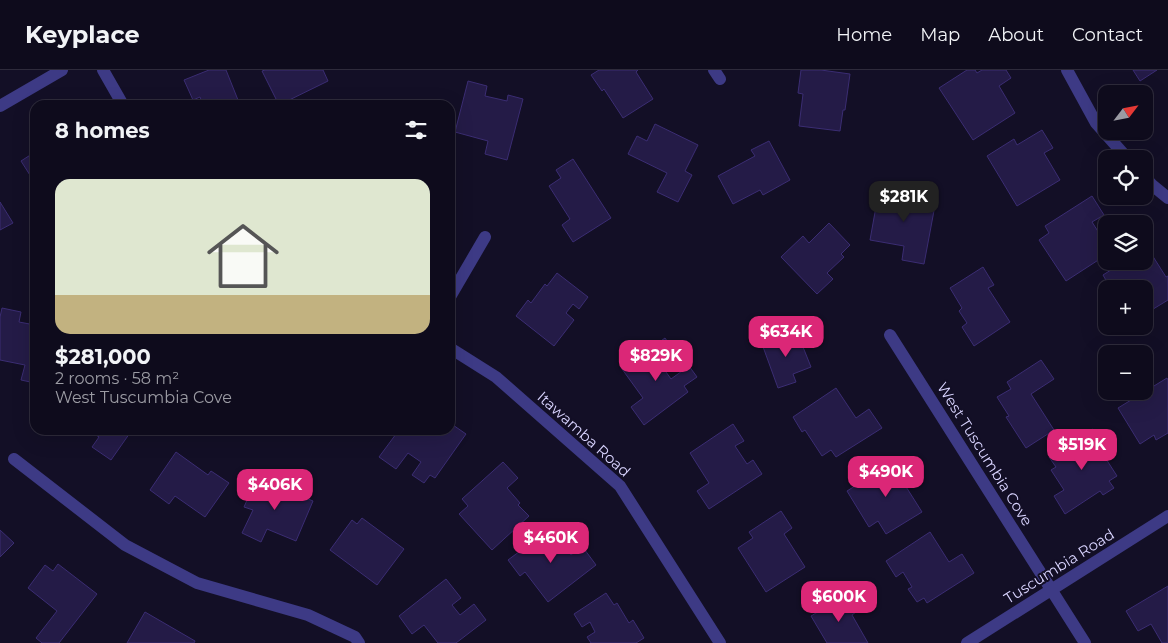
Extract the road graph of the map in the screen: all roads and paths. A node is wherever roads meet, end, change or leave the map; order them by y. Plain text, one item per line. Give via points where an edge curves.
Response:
1 (62, 70) edge
2 (103, 70) edge
3 (1067, 70) edge
4 (120, 100) edge
5 (0, 106) edge
6 (1120, 150) edge
7 (1153, 186) edge
8 (1168, 198) edge
9 (485, 237) dead end
10 (455, 288) edge
11 (890, 335) dead end
12 (455, 351) edge
13 (14, 459) dead end
14 (1168, 516) edge
15 (1052, 590) junction
16 (359, 643) edge
17 (720, 643) edge
18 (967, 643) edge
19 (1084, 643) edge

1 - 5 street
2 - 4 street
3 - 6 street via 1096,123
7 - 8 street
9 - 10 street
11 - 15 street, West Tuscumbia Cove
12 - 17 street, Itawamba Road via 496,378 620,486
13 - 16 street via 125,545 197,583 308,614 355,636
14 - 15 street, Tuscumbia Road
15 - 18 street, Tuscumbia Road
15 - 19 street, West Tuscumbia Cove

